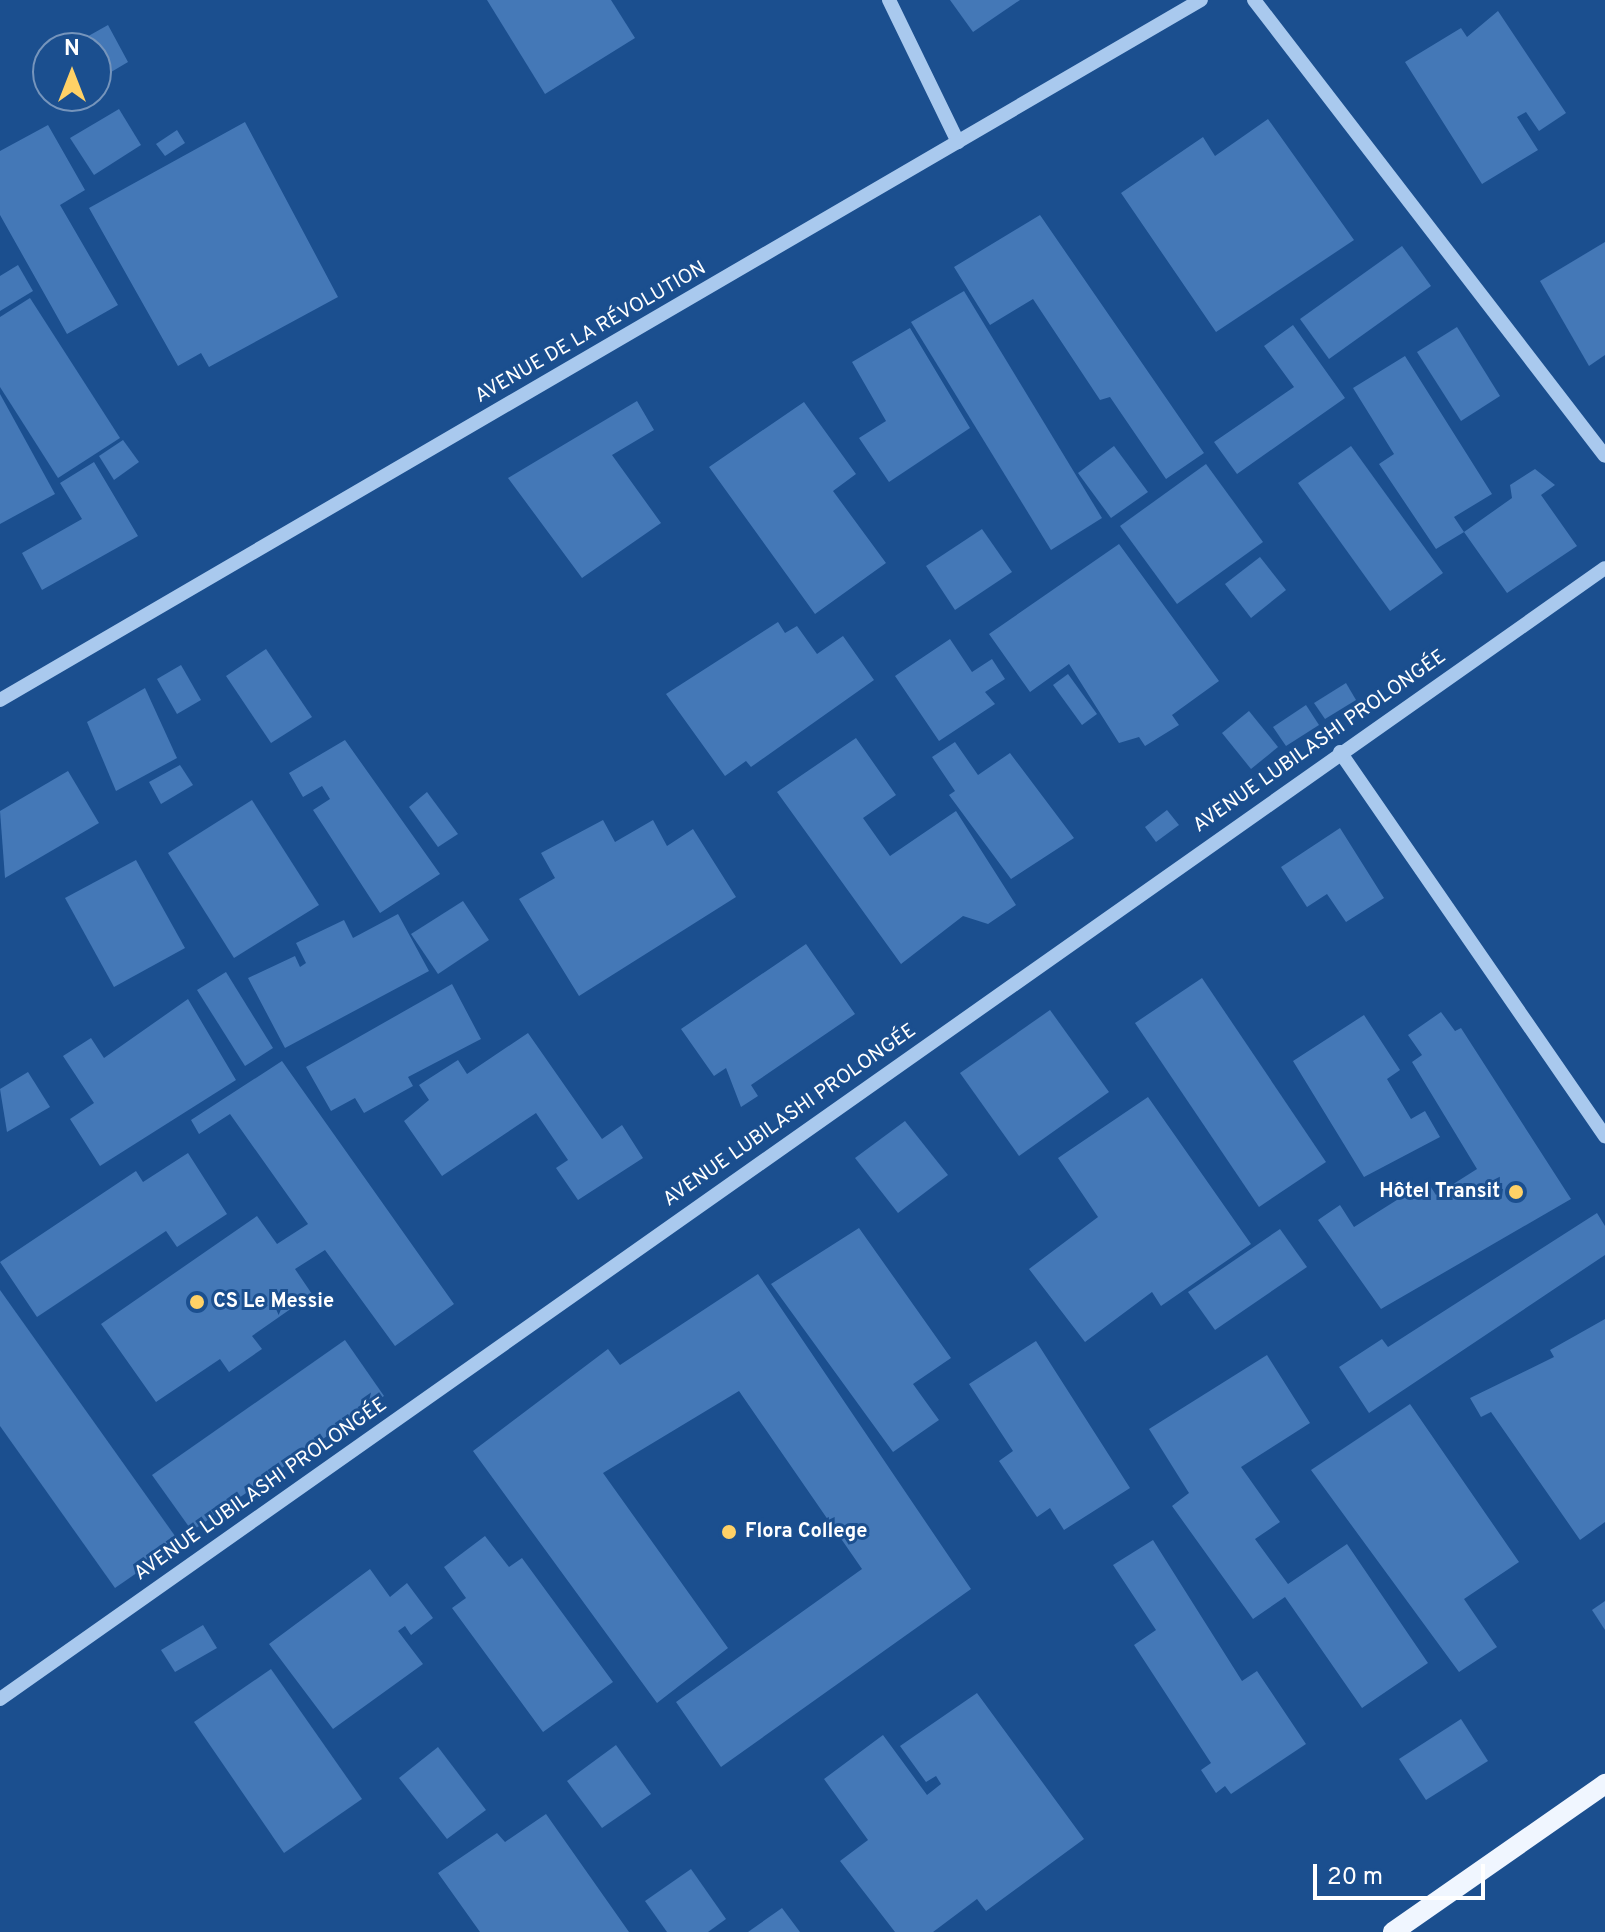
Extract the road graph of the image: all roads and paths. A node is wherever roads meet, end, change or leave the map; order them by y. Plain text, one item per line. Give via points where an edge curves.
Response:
1 (889, 0) edge
2 (1201, 0) edge
3 (1254, 0) edge
4 (958, 142) junction
5 (1605, 456) edge
6 (1605, 568) edge
7 (0, 700) edge
8 (1340, 752) junction
9 (1605, 1136) edge
10 (0, 1699) edge
11 (1605, 1784) edge
12 (1393, 1932) edge

1 - 4 street
2 - 4 street, AVENUE DE LA RÉVOLUTION
3 - 5 street
4 - 7 street, AVENUE DE LA RÉVOLUTION
6 - 8 street, AVENUE LUBILASHI PROLONGÉE
8 - 9 street
8 - 10 street, AVENUE LUBILASHI PROLONGÉE
11 - 12 main road

